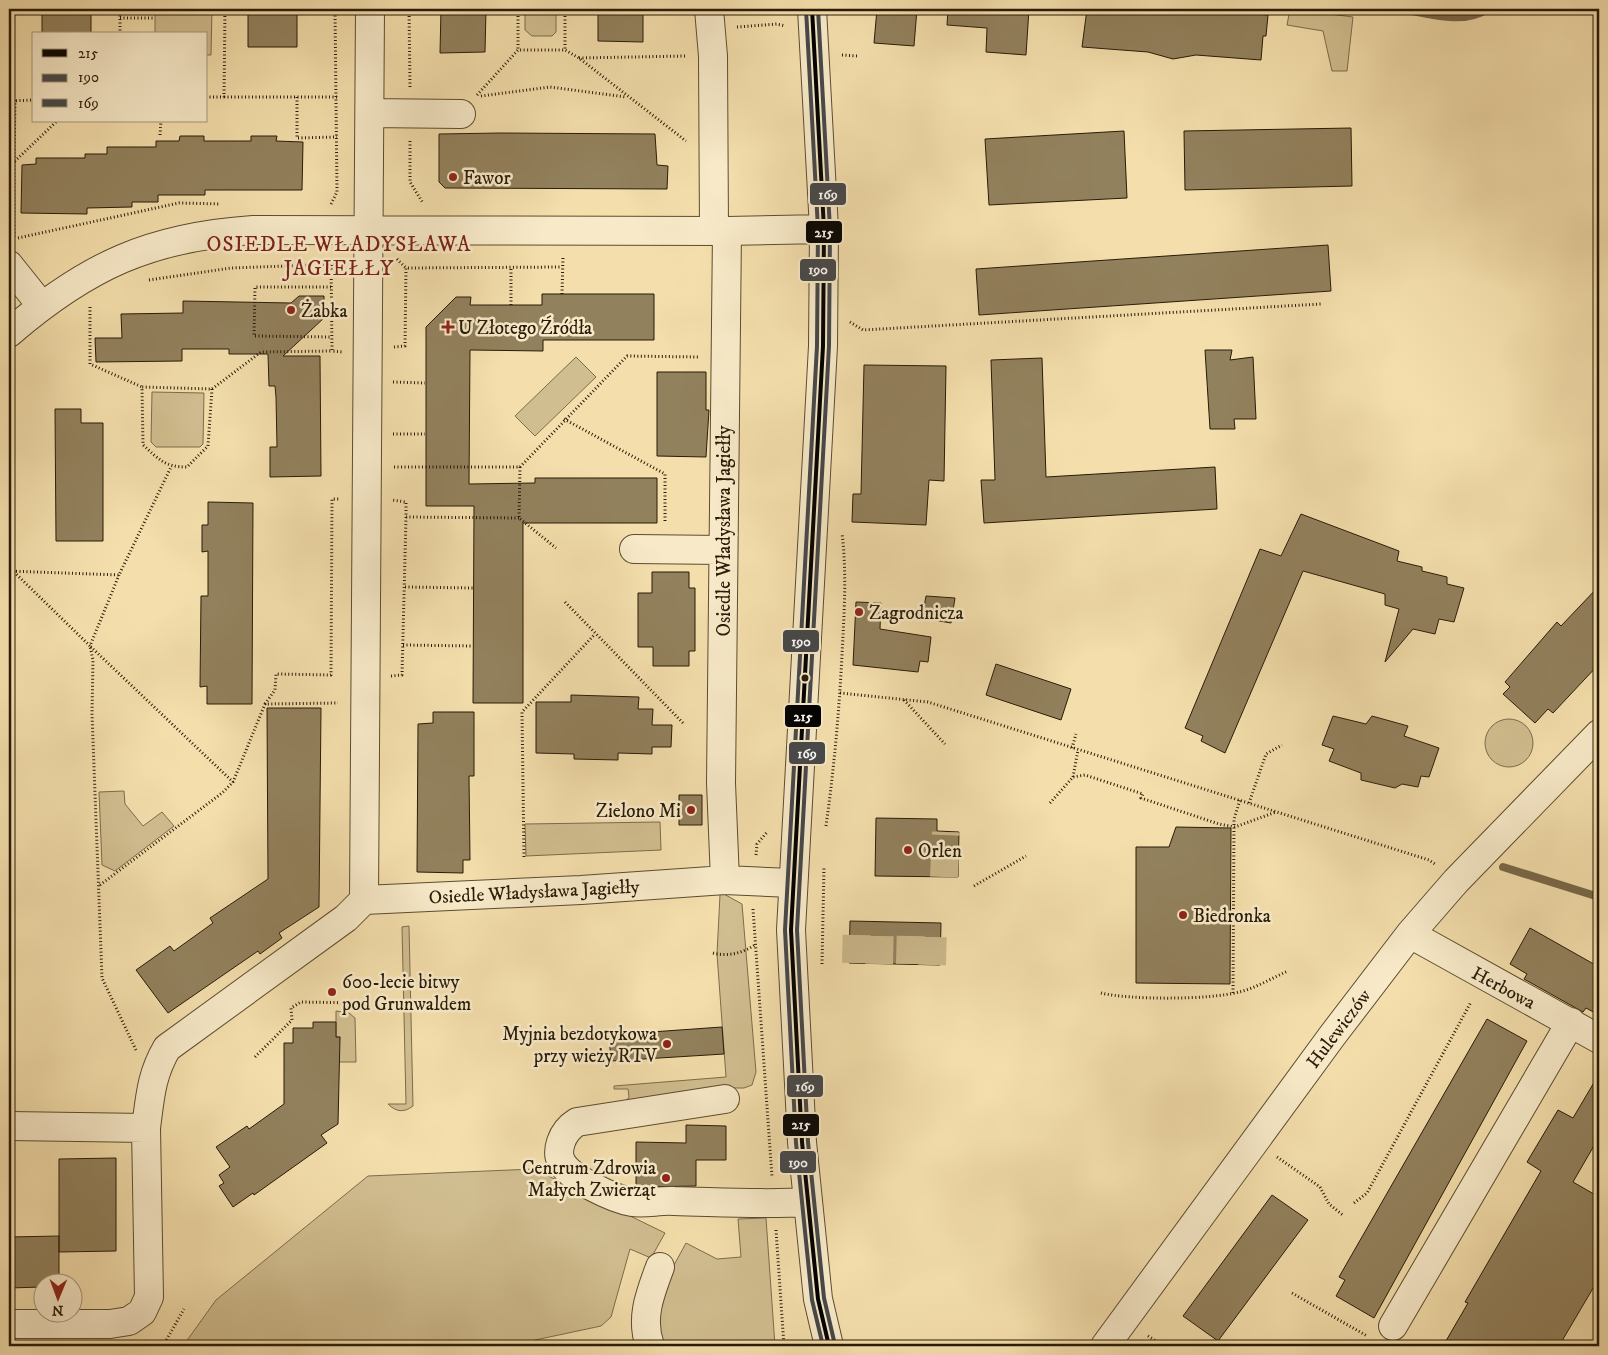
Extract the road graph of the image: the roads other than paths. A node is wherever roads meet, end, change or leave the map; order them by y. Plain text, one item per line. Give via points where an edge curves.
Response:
1 (370, 9) edge
2 (812, 9) edge
3 (703, 16) edge
4 (370, 105) junction
5 (461, 114) dead end
6 (824, 229) junction
7 (369, 230) junction
8 (721, 231) junction
9 (11, 252) edge
10 (41, 305) junction
11 (9, 332) edge
12 (634, 548) dead end
13 (723, 550) junction
14 (1599, 734) edge
15 (724, 880) junction
16 (792, 883) junction
17 (364, 900) junction
18 (1410, 934) junction
19 (1571, 1022) junction
20 (1599, 1039) edge
21 (725, 1099) dead end
22 (9, 1126) edge
23 (146, 1128) junction
24 (808, 1202) junction
25 (660, 1268) dead end
26 (818, 1299) junction
27 (9, 1324) edge
28 (1381, 1331) road end
29 (1124, 1341) edge
30 (645, 1345) edge
31 (816, 1346) edge
32 (830, 1346) edge

1 - 4 street
2 - 6 street
3 - 8 street, Osiedle Władysława Jagiełły
4 - 5 street
4 - 7 street
6 - 8 street
6 - 16 street via 823,346
7 - 8 street
7 - 10 street via 253,230 210,233 160,244 110,263
7 - 17 street
8 - 13 street, Osiedle Władysława Jagiełły via 725,358
9 - 10 street
10 - 11 street
12 - 13 street
13 - 15 street, Osiedle Władysława Jagiełły via 721,782
14 - 18 street, Hulewiczów via 1456,881
15 - 16 street
15 - 17 street, Osiedle Władysława Jagiełły
16 - 24 street via 796,1052
17 - 23 street via 346,918 167,1048 156,1066 152,1081
18 - 19 street, Herbowa
18 - 29 street, Hulewiczów via 1332,1036
19 - 20 street, Herbowa
19 - 28 street
21 - 24 street via 578,1122 569,1127 562,1140 561,1162 572,1174 592,1186 634,1202
22 - 23 street
23 - 27 street via 149,1297 142,1312 129,1321 110,1324
24 - 26 street
25 - 30 street via 647,1299
26 - 31 street
26 - 32 street

